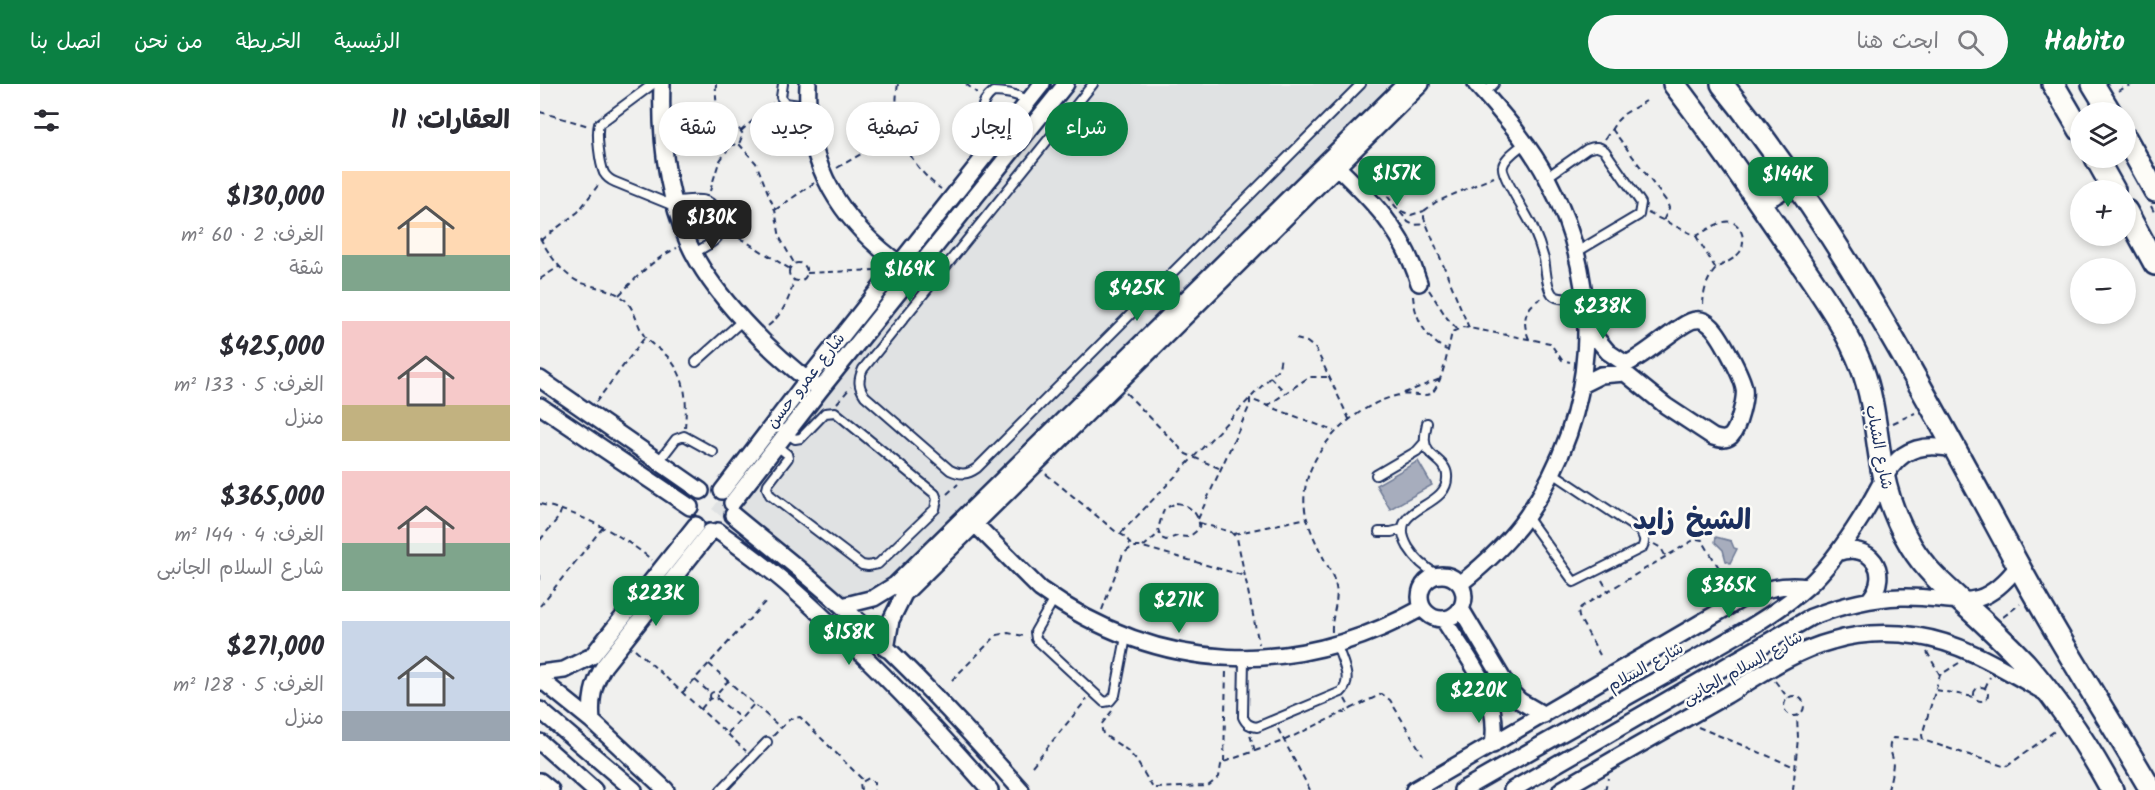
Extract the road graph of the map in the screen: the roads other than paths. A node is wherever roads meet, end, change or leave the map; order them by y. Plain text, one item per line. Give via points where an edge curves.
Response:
1 (653, 84) edge
2 (662, 84) edge
3 (783, 84) edge
4 (808, 84) edge
5 (1042, 84) edge
6 (1066, 84) edge
7 (1093, 84) edge
8 (1360, 84) edge
9 (1405, 84) edge
10 (1421, 84) edge
11 (1674, 84) edge
12 (1722, 84) edge
13 (2053, 84) edge
14 (2093, 84) edge
15 (1485, 87) edge
16 (1029, 101) joint
17 (784, 102) edge
18 (807, 102) edge
19 (983, 102) edge
20 (2104, 102) edge
21 (2070, 113) edge
22 (1033, 124) edge
23 (1525, 143) junction
24 (817, 156) edge
25 (984, 156) edge
26 (1007, 156) edge
27 (2136, 156) edge
28 (1333, 163) junction
29 (1786, 171) junction
30 (1547, 177) junction
31 (2153, 184) edge
32 (1754, 194) junction
33 (674, 203) junction
34 (2136, 229) edge
35 (691, 248) junction
36 (1575, 253) junction
37 (2155, 264) edge
38 (896, 266) junction
39 (913, 273) junction
40 (1419, 283) road end
41 (930, 286) junction
42 (1584, 295) junction
43 (1184, 308) junction
44 (743, 320) junction
45 (1587, 327) junction
46 (696, 362) dead end
47 (1625, 368) junction
48 (540, 379) edge
49 (807, 380) junction
50 (1581, 385) junction
51 (820, 390) junction
52 (540, 406) edge
53 (1076, 416) junction
54 (1427, 423) dead end
55 (786, 433) junction
56 (1425, 442) junction
57 (777, 446) junction
58 (1957, 450) junction
59 (713, 452) dead end
60 (1412, 454) junction
61 (1431, 455) junction
62 (659, 461) junction
63 (1553, 473) junction
64 (1376, 475) dead end
65 (1884, 476) junction
66 (701, 491) junction
67 (723, 491) junction
68 (690, 507) junction
69 (733, 509) junction
70 (1527, 517) junction
71 (971, 520) junction
72 (696, 525) junction
73 (1403, 529) junction
74 (714, 531) junction
75 (1379, 532) dead end
76 (1837, 553) junction
77 (2018, 566) junction
78 (1438, 575) junction
79 (1460, 584) junction
80 (1807, 587) junction
81 (900, 589) junction
82 (1054, 599) junction
83 (1870, 599) junction
84 (1962, 602) junction
85 (842, 606) junction
86 (1422, 608) junction
87 (1461, 609) junction
88 (1444, 620) junction
89 (1126, 636) junction
90 (1776, 638) junction
91 (1337, 645) junction
92 (886, 649) junction
93 (1244, 658) junction
94 (1788, 660) junction
95 (540, 673) edge
96 (540, 679) edge
97 (1502, 679) junction
98 (1486, 688) junction
99 (2052, 696) junction
100 (540, 710) edge
101 (1544, 715) junction
102 (592, 721) junction
103 (540, 742) edge
104 (767, 742) road end
105 (1493, 745) junction
106 (2130, 754) junction
107 (2102, 770) junction
108 (540, 781) edge
109 (1468, 789) edge
110 (551, 790) edge
111 (594, 790) edge
112 (634, 790) edge
113 (666, 790) edge
114 (721, 790) edge
115 (990, 790) edge
116 (1021, 790) edge
117 (1414, 790) edge
118 (1512, 790) edge
119 (1561, 790) edge
120 (2112, 790) edge
121 (2151, 790) edge

1 - 33 lane via 602,120 597,129 605,175
2 - 33 street via 662,142
3 - 17 lane via 781,97
4 - 18 street
5 - 16 street, شارع عمرو حسن
6 - 22 street, شارع عمرو حسن
7 - 41 lane
8 - 41 lane via 969,474 959,474 942,463 865,396 860,387 863,369
9 - 28 street
10 - 28 street via 1352,152
11 - 32 street, شارع الشباب
12 - 29 street
13 - 21 street
14 - 20 street
15 - 23 street
16 - 19 lane via 1017,94 993,92
23 - 30 street
23 - 42 lane via 1506,160 1502,173 1534,230 1551,293 1561,299
24 - 38 street via 834,197
25 - 38 street, شارع عمرو حسن
26 - 39 street, شارع عمرو حسن
27 - 31 street
28 - 40 street via 1394,229 1412,260
28 - 43 street
29 - 32 street via 1777,192
29 - 58 street via 1842,255
30 - 36 street
30 - 36 lane via 1587,149 1600,147 1639,197 1639,215
32 - 65 street, شارع الشباب via 1844,328 1869,390
33 - 35 street
33 - 35 lane via 710,202 720,224 717,238
34 - 37 street
35 - 44 street
36 - 42 street
38 - 39 street
38 - 49 street, شارع عمرو حسن
39 - 41 lane
39 - 51 street, شارع عمرو حسن
42 - 45 street
43 - 53 street
43 - 53 street via 1117,385
44 - 46 lane
44 - 49 street
45 - 47 street
45 - 50 street
47 - 47 street via 1666,406 1713,437 1722,440 1735,429 1745,399 1744,388 1721,342 1705,322 1686,322
47 - 50 street
48 - 62 street
49 - 51 street
49 - 67 street, شارع عمرو حسن
50 - 63 street via 1576,413
51 - 55 street, شارع عمرو حسن
52 - 68 street
53 - 71 street
53 - 71 street via 1036,465
54 - 56 lane
55 - 57 street, شارع عمرو حسن
55 - 57 lane via 801,438 820,417 835,412 935,494 935,509 878,564 862,565 770,495 768,484 788,458
56 - 60 lane
56 - 61 lane
57 - 69 street, شارع عمرو حسن
58 - 65 street, شارع السلام via 1924,447 1894,462
58 - 77 street
59 - 62 lane via 684,435
60 - 61 lane
60 - 64 lane
61 - 73 lane via 1447,474 1443,493 1411,513
62 - 66 street
63 - 70 street
63 - 70 lane via 1640,531 1644,537 1642,548 1572,580
65 - 76 street, شارع السلام
65 - 84 street, شارع الشباب via 1912,547 1944,587
66 - 67 street
66 - 68 street
67 - 69 street
68 - 72 street
69 - 74 street via 724,527
69 - 85 street
70 - 79 street
71 - 81 street
71 - 82 street
72 - 74 street
72 - 95 street via 592,656 564,670
73 - 75 lane
73 - 78 lane via 1414,555
74 - 102 street via 597,678 591,699
74 - 115 street via 785,583 828,622
76 - 80 street, شارع السلام
76 - 83 street via 1857,550 1875,561 1880,581
77 - 84 street via 1994,590
77 - 106 street
78 - 79 street via 1454,578
78 - 86 street via 1430,578 1420,592
79 - 87 street via 1464,592
80 - 101 street via 1771,587 1738,600
80 - 109 street, شارع السلام via 1721,644
81 - 85 street
81 - 92 street
82 - 89 street
82 - 89 lane via 1035,632 1036,639 1104,702 1115,696
83 - 84 street via 1901,597
83 - 90 street via 1811,617
84 - 99 street, شارع الشباب
85 - 92 street
86 - 88 street via 1428,615
86 - 91 street via 1395,624
87 - 88 street
87 - 97 street
88 - 98 street
89 - 93 street via 1178,651
90 - 94 street
90 - 118 street
91 - 93 street via 1312,652
91 - 93 lane via 1347,677 1346,688 1257,727 1246,723 1243,717
92 - 116 street
94 - 99 street, شارع السلام الجانبى via 1831,641 1860,635 1919,636 1975,653
94 - 119 street, شارع السلام الجانبى
96 - 102 street
97 - 98 street
97 - 101 street via 1520,701
98 - 105 street via 1495,716
99 - 107 street, شارع الشباب
100 - 112 street
101 - 105 street
102 - 113 street
103 - 111 street
104 - 114 lane
105 - 117 street
106 - 107 street via 2115,753
106 - 121 street
107 - 120 street, شارع الشباب
108 - 110 street

